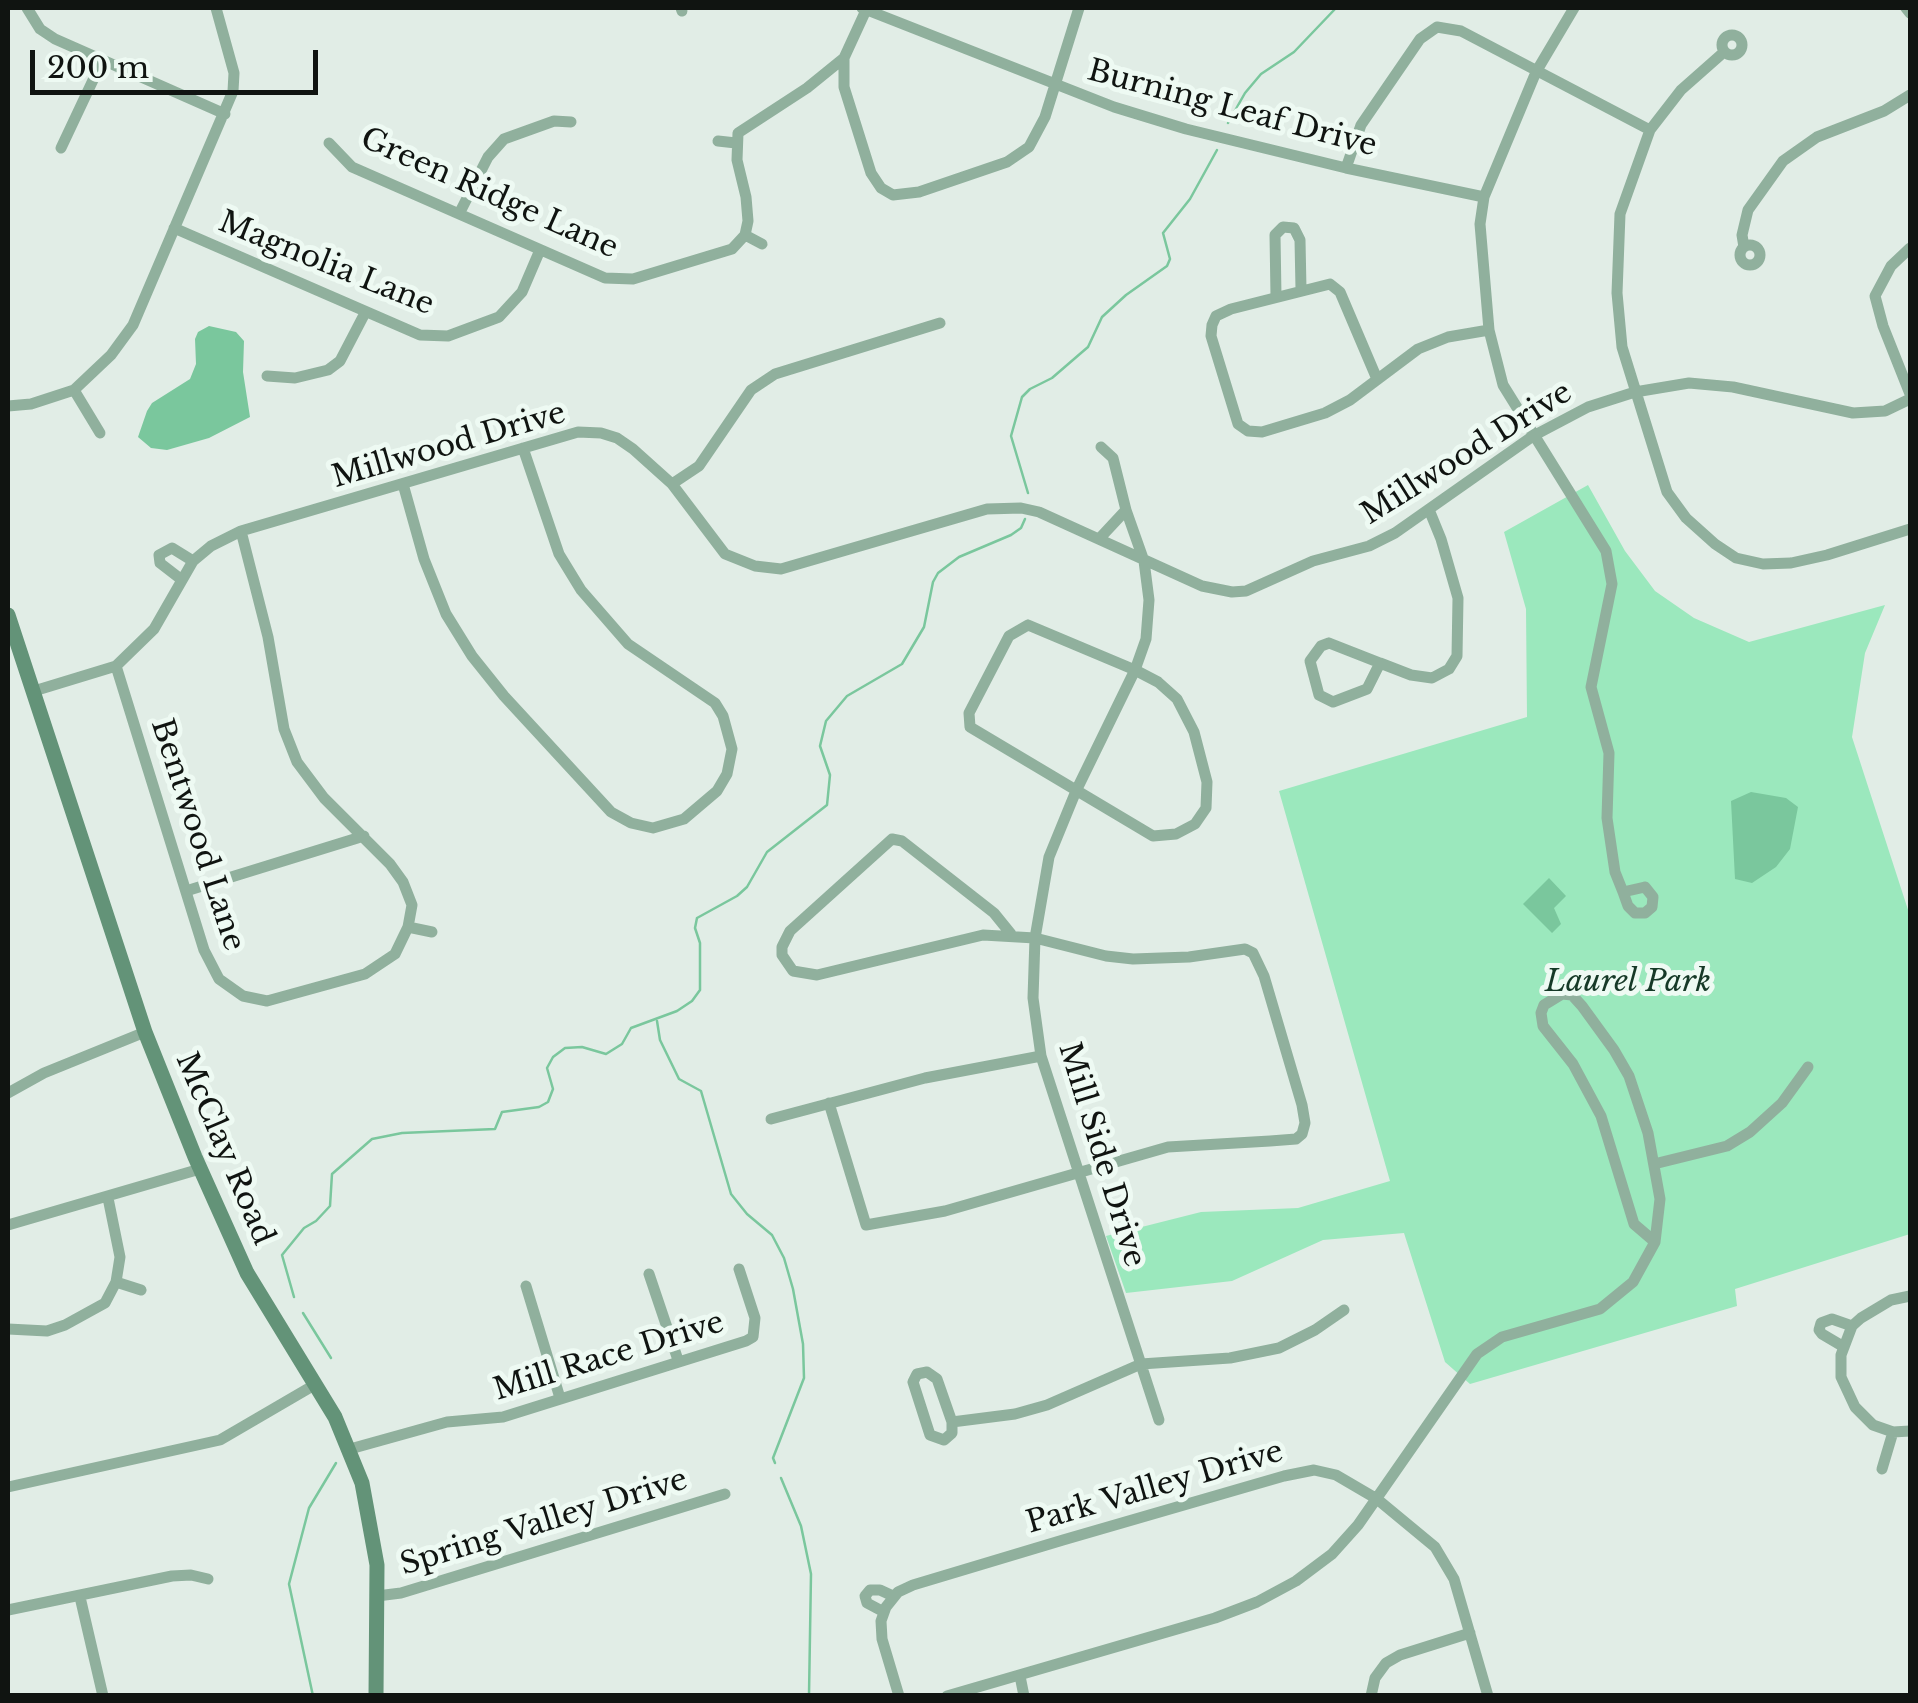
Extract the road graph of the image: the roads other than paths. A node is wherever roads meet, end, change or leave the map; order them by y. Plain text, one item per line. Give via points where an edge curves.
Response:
1 (27, 8) edge
2 (216, 8) edge
3 (865, 8) edge
4 (1079, 8) edge
5 (1574, 8) edge
6 (1724, 52) dead end
7 (844, 58) junction
8 (102, 61) junction
9 (1536, 72) junction
10 (820, 77) junction
11 (844, 84) junction
12 (1054, 85) junction
13 (1910, 95) edge
14 (225, 114) junction
15 (571, 122) dead end
16 (1650, 130) junction
17 (718, 141) dead end
18 (329, 143) dead end
19 (736, 143) junction
20 (61, 148) dead end
21 (1346, 168) junction
22 (1484, 197) junction
23 (460, 212) junction
24 (174, 228) junction
25 (744, 235) junction
26 (762, 244) dead end
27 (1744, 247) dead end
28 (1910, 248) edge
29 (540, 250) junction
30 (1301, 289) junction
31 (1276, 296) junction
32 (365, 313) junction
33 (940, 323) dead end
34 (1489, 330) junction
35 (267, 376) dead end
36 (1378, 379) junction
37 (74, 390) junction
38 (1634, 392) junction
39 (1910, 396) edge
40 (8, 406) edge
41 (100, 433) dead end
42 (1534, 436) junction
43 (1101, 447) dead end
44 (522, 448) junction
45 (402, 484) junction
46 (672, 484) junction
47 (1126, 510) junction
48 (1430, 512) junction
49 (1910, 529) edge
50 (241, 532) junction
51 (1099, 539) junction
52 (193, 560) junction
53 (1144, 560) junction
54 (182, 580) junction
55 (8, 615) edge
56 (1380, 662) junction
57 (116, 666) junction
58 (1135, 670) junction
59 (34, 691) junction
60 (1076, 791) junction
61 (364, 836) junction
62 (186, 891) junction
63 (1623, 892) dead end
64 (408, 927) junction
65 (432, 932) dead end
66 (1010, 934) junction
67 (1035, 938) junction
68 (145, 1032) junction
69 (1042, 1056) junction
70 (1808, 1067) dead end
71 (8, 1094) edge
72 (829, 1102) junction
73 (771, 1119) dead end
74 (1654, 1164) junction
75 (200, 1169) junction
76 (1079, 1173) junction
77 (108, 1198) junction
78 (8, 1225) edge
79 (1655, 1242) junction
80 (739, 1269) dead end
81 (649, 1274) dead end
82 (116, 1282) junction
83 (526, 1286) dead end
84 (141, 1290) dead end
85 (1910, 1296) edge
86 (1344, 1310) dead end
87 (1852, 1326) junction
88 (8, 1330) edge
89 (1844, 1347) junction
90 (678, 1360) junction
91 (1141, 1364) junction
92 (316, 1384) junction
93 (560, 1398) junction
94 (1159, 1420) dead end
95 (952, 1422) junction
96 (1892, 1432) junction
97 (1910, 1432) edge
98 (350, 1449) junction
99 (1882, 1469) dead end
100 (8, 1488) edge
101 (725, 1494) dead end
102 (1376, 1499) junction
103 (208, 1579) dead end
104 (80, 1596) junction
105 (377, 1596) junction
106 (893, 1596) junction
107 (8, 1610) edge
108 (884, 1612) junction
109 (1470, 1633) junction
110 (1020, 1676) junction
111 (103, 1696) edge
112 (376, 1696) edge
113 (899, 1696) edge
114 (947, 1696) edge
115 (1024, 1696) edge
116 (1371, 1696) edge
117 (1488, 1696) edge

1 - 8 street via 40,29
2 - 14 street via 234,73
3 - 7 street
3 - 12 street, Burning Leaf Drive
4 - 12 street
5 - 9 street
6 - 16 street via 1681,90
7 - 10 street
7 - 11 street
8 - 14 street
8 - 20 street
9 - 16 street
9 - 21 street via 1454,28 1430,31 1361,125
9 - 22 street
10 - 11 street
10 - 19 street via 738,133
11 - 12 street via 871,173 893,195 1007,162 1028,147
12 - 21 street, Burning Leaf Drive via 1186,129
13 - 27 street via 1817,137 1782,161 1748,210
14 - 24 street
15 - 23 street via 554,121 504,139
16 - 38 street via 1620,214 1617,293
17 - 19 street
18 - 23 street, Green Ridge Lane via 352,167
19 - 25 street via 746,197
21 - 22 street, Burning Leaf Drive
22 - 34 street via 1480,224
23 - 29 street, Green Ridge Lane
24 - 32 street, Magnolia Lane
24 - 37 street via 133,326
25 - 26 street
25 - 29 street, Green Ridge Lane via 732,249 633,279 606,278
28 - 39 street via 1875,296
29 - 32 street, Magnolia Lane via 522,292 476,328 420,335
30 - 31 street
30 - 31 street via 1300,240 1294,228 1283,227 1275,236
30 - 36 street via 1330,284 1340,292
31 - 36 street via 1224,312 1212,325 1238,424 1262,432 1325,413
32 - 35 street via 340,361 328,370
33 - 46 street via 776,374 751,390 699,466
34 - 36 street via 1418,349
34 - 42 street via 1503,385
37 - 40 street
37 - 41 street
38 - 39 street, Millwood Drive via 1689,384 1734,387 1853,413 1886,411
38 - 42 street, Millwood Drive
38 - 49 street via 1667,492 1686,518 1736,558 1791,563
42 - 48 street, Millwood Drive
42 - 63 street via 1606,551 1612,578 1591,687 1609,753 1607,818
43 - 47 street, Mill Side Drive via 1112,458
44 - 45 street, Millwood Drive
44 - 45 street via 559,554 581,590 628,644 724,716 732,749 727,774 684,820 653,828 612,812 504,696 446,614
44 - 46 street, Millwood Drive via 578,432 601,433 633,449
45 - 50 street, Millwood Drive
46 - 51 street, Millwood Drive via 725,554 755,566 781,569 987,509 1039,512
47 - 51 street
47 - 53 street, Mill Side Drive
48 - 53 street, Millwood Drive via 1369,546 1246,590 1202,586
48 - 56 street via 1458,598 1457,656 1432,678
50 - 52 street, Millwood Drive
50 - 61 street via 290,746 324,798
51 - 53 street, Millwood Drive
52 - 54 street
52 - 54 street, Millwood Drive via 172,548 159,555
53 - 58 street, Mill Side Drive via 1146,639
54 - 57 street via 154,628
55 - 59 main road, McClay Road
56 - 56 street via 1329,643 1310,661 1319,696 1333,702 1367,690
57 - 59 street
57 - 62 street, Bentwood Lane
58 - 60 street, Mill Side Drive
58 - 60 street via 1168,690 1186,715 1207,782 1206,808 1195,824 1153,836
58 - 60 street via 1028,625 1009,636 969,713 976,733
59 - 68 main road, McClay Road
60 - 67 street, Mill Side Drive via 1049,857
61 - 62 street
61 - 64 street via 403,882 412,905
62 - 64 street, Bentwood Lane via 219,979 243,996 267,1001 383,965
64 - 65 street
66 - 66 street via 994,913 892,838 790,931 782,955 793,971 816,975 983,934
66 - 67 street
67 - 69 street, Mill Side Drive via 1033,998
67 - 76 street via 1133,959 1253,953 1306,1122 1296,1138 1168,1147
68 - 71 street
68 - 75 main road, McClay Road
69 - 72 street
69 - 76 street, Mill Side Drive
70 - 74 street via 1750,1132 1727,1146
72 - 73 street
72 - 76 street via 866,1226
74 - 79 street via 1660,1199
74 - 79 street via 1638,1101 1614,1050 1572,996 1552,999 1541,1013 1543,1026 1601,1116 1634,1224
75 - 77 street
75 - 92 main road, McClay Road via 247,1273
76 - 91 street, Mill Side Drive
77 - 78 street
77 - 82 street via 120,1257
79 - 102 street via 1633,1282 1600,1309 1502,1337 1477,1354
80 - 90 street, Mill Race Drive via 755,1318 753,1338
81 - 90 street
82 - 84 street
82 - 88 street via 105,1302 66,1326
83 - 93 street
85 - 87 street via 1874,1308
86 - 91 street via 1279,1348
87 - 89 street
87 - 89 street via 1832,1318 1818,1330
89 - 96 street via 1841,1377 1855,1407
90 - 93 street, Mill Race Drive
91 - 94 street, Mill Side Drive
91 - 95 street via 1047,1405
92 - 98 main road, McClay Road
92 - 100 street via 220,1440
93 - 98 street, Mill Race Drive via 491,1420 446,1422
95 - 95 street via 934,1374 917,1374 913,1382 930,1435 944,1440
96 - 97 street
96 - 99 street
98 - 105 main road, McClay Road via 370,1511
101 - 105 street, Spring Valley Drive
102 - 106 street, Park Valley Drive via 1336,1474 1299,1472 923,1581
102 - 109 street, Park Valley Drive via 1435,1547 1454,1579
102 - 110 street via 1332,1554 1256,1602
103 - 104 street via 172,1576
104 - 107 street
104 - 111 street
105 - 112 main road, McClay Road
106 - 108 street
106 - 108 street, Park Valley Drive via 867,1593 867,1604
108 - 113 street, Park Valley Drive via 882,1639
109 - 116 street via 1400,1655 1374,1678
109 - 117 street, Park Valley Drive
110 - 114 street
110 - 115 street

